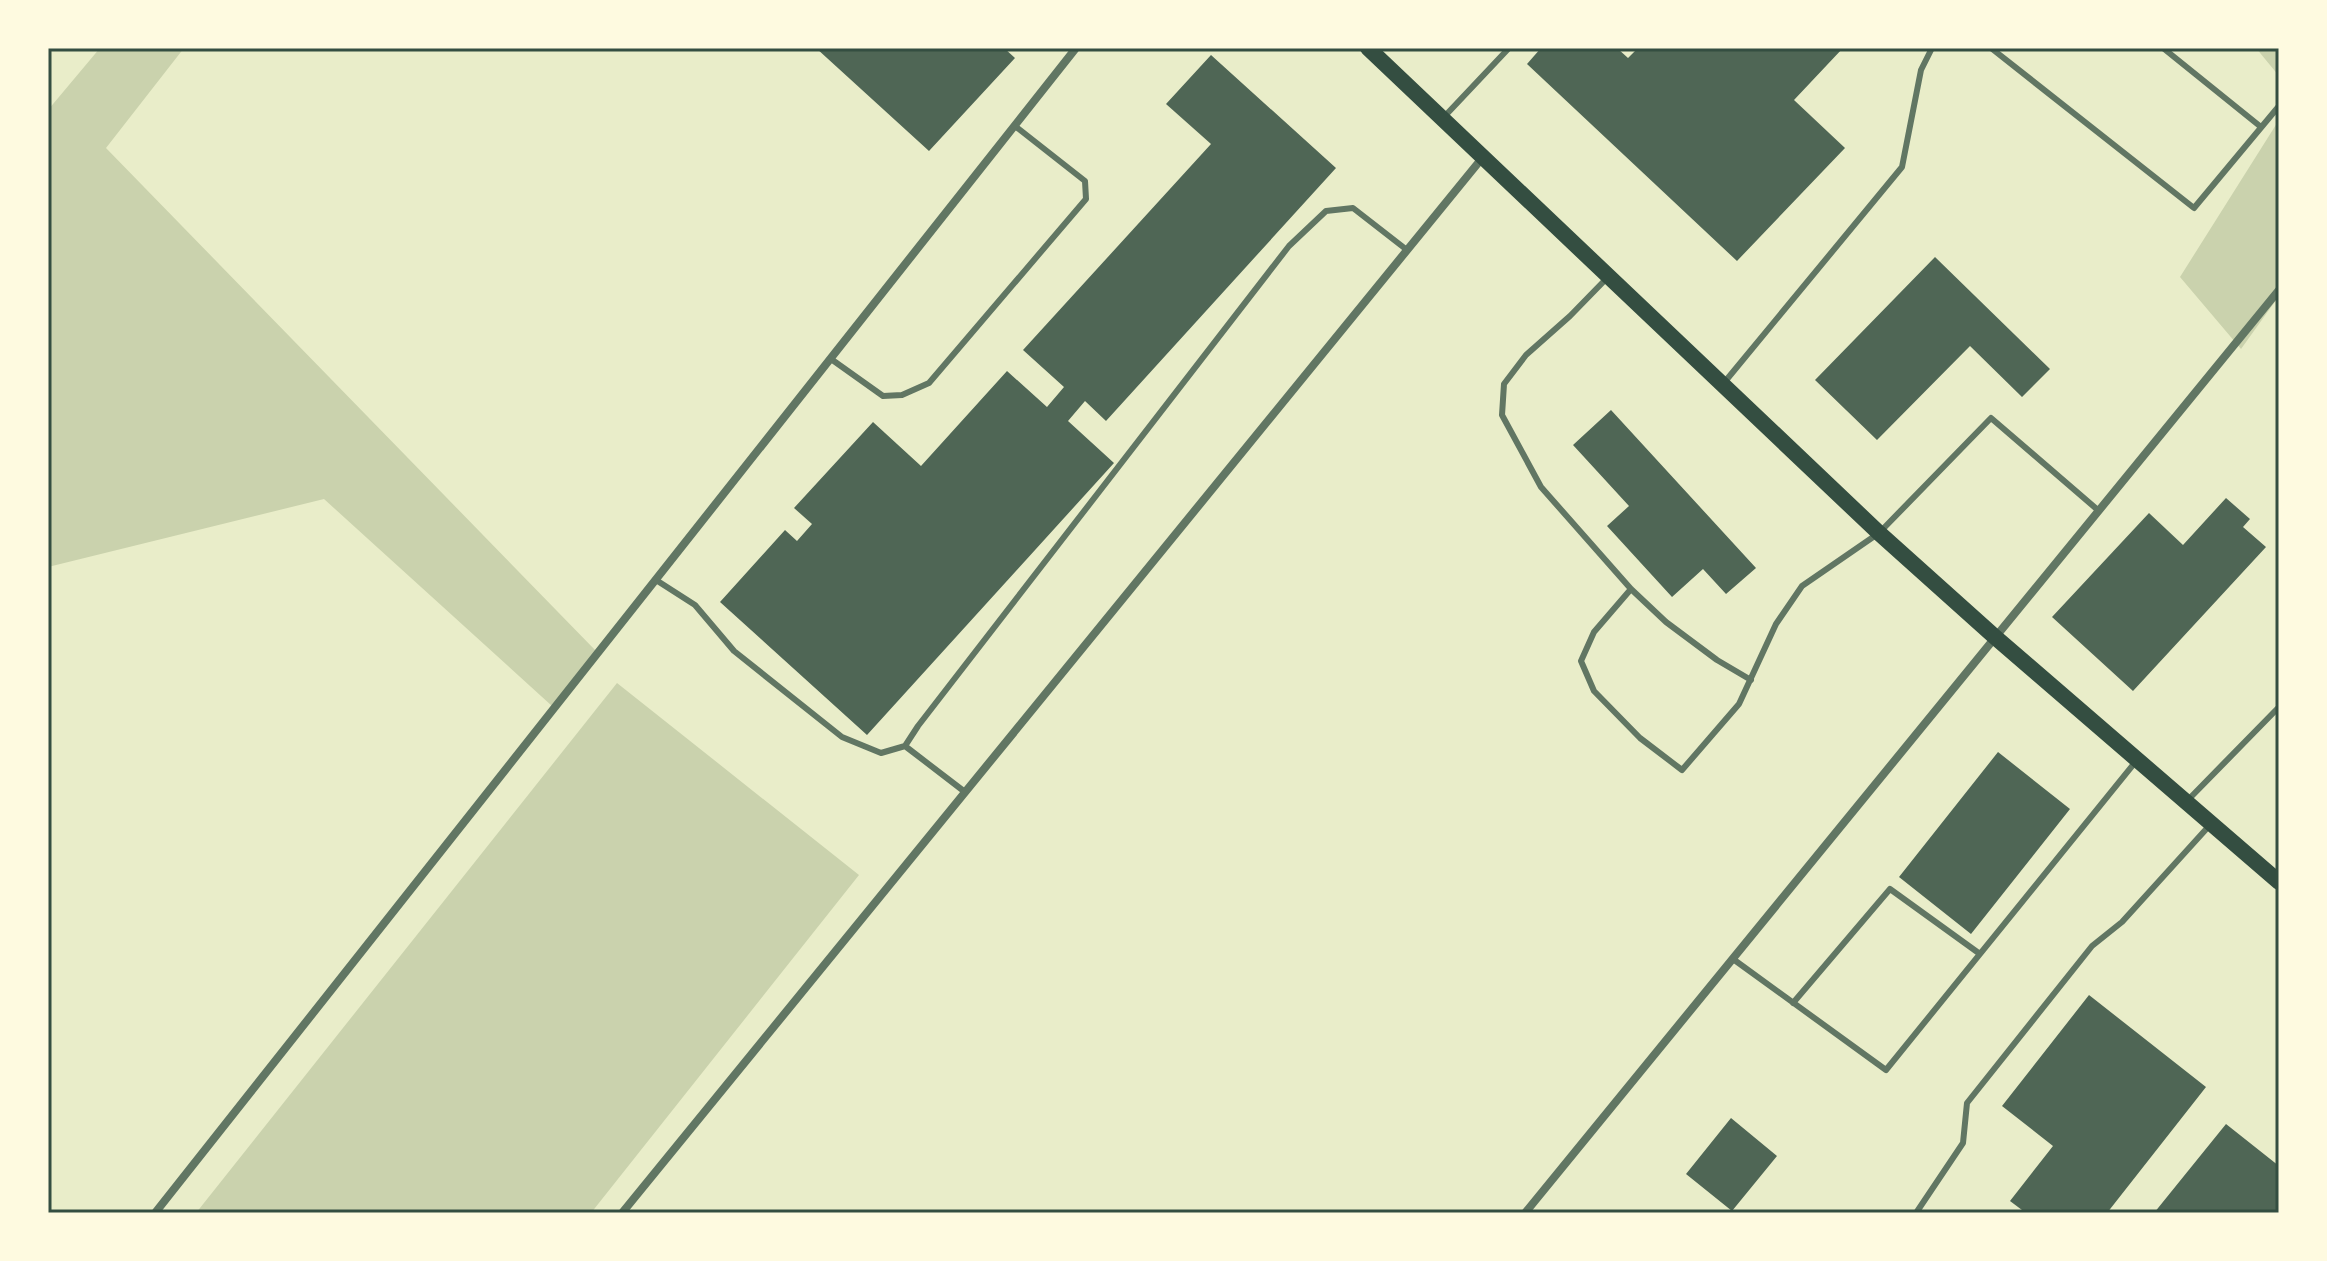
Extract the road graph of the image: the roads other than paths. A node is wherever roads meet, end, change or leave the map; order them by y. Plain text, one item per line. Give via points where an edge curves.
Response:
1 (1076, 48) edge
2 (1368, 48) edge
3 (1509, 48) edge
4 (1932, 48) edge
5 (1991, 48) edge
6 (2163, 48) edge
7 (2279, 106) edge
8 (1442, 119) junction
9 (1015, 126) junction
10 (2261, 127) junction
11 (1483, 157) junction
12 (1407, 250) junction
13 (1608, 277) junction
14 (2279, 290) edge
15 (831, 359) junction
16 (1723, 384) junction
17 (2099, 511) junction
18 (1879, 533) junction
19 (656, 580) junction
20 (1631, 589) junction
21 (1995, 637) junction
22 (1751, 680) junction
23 (2279, 707) edge
24 (905, 746) junction
25 (2138, 760) junction
26 (965, 792) junction
27 (2186, 802) junction
28 (2211, 823) junction
29 (2279, 882) edge
30 (1980, 954) junction
31 (1733, 959) junction
32 (1793, 1003) junction
33 (155, 1213) edge
34 (622, 1213) edge
35 (1525, 1213) edge
36 (1916, 1213) edge

1 - 9 street
2 - 8 main road
3 - 8 lane
4 - 16 lane via 1921,70 1902,167
5 - 10 lane via 2194,208
6 - 10 lane
7 - 10 lane
8 - 11 main road
9 - 15 street
9 - 15 lane via 1085,181 1086,199 929,383 902,395 883,396
11 - 12 street
11 - 13 main road
12 - 24 lane via 1353,208 1326,211 1289,246
12 - 26 street
13 - 16 main road
13 - 20 lane via 1518,365 1504,384 1502,415 1541,487
14 - 17 street
15 - 19 street
16 - 18 main road
17 - 18 lane via 1991,418
17 - 21 street
18 - 21 main road
18 - 22 lane via 1802,586 1776,624
19 - 24 lane via 695,605 734,651 842,737 881,753
19 - 33 street
20 - 22 lane via 1666,622
20 - 22 lane via 1594,632 1581,661 1594,691 1682,770 1739,704
21 - 25 main road
21 - 31 street
23 - 27 lane
24 - 26 lane
25 - 27 main road
25 - 30 lane
26 - 34 street
27 - 28 main road
28 - 29 main road
28 - 36 lane via 2122,922 2092,946 1967,1103 1963,1143
30 - 32 lane via 1890,889
30 - 32 lane via 1886,1070
31 - 32 lane
31 - 35 street

